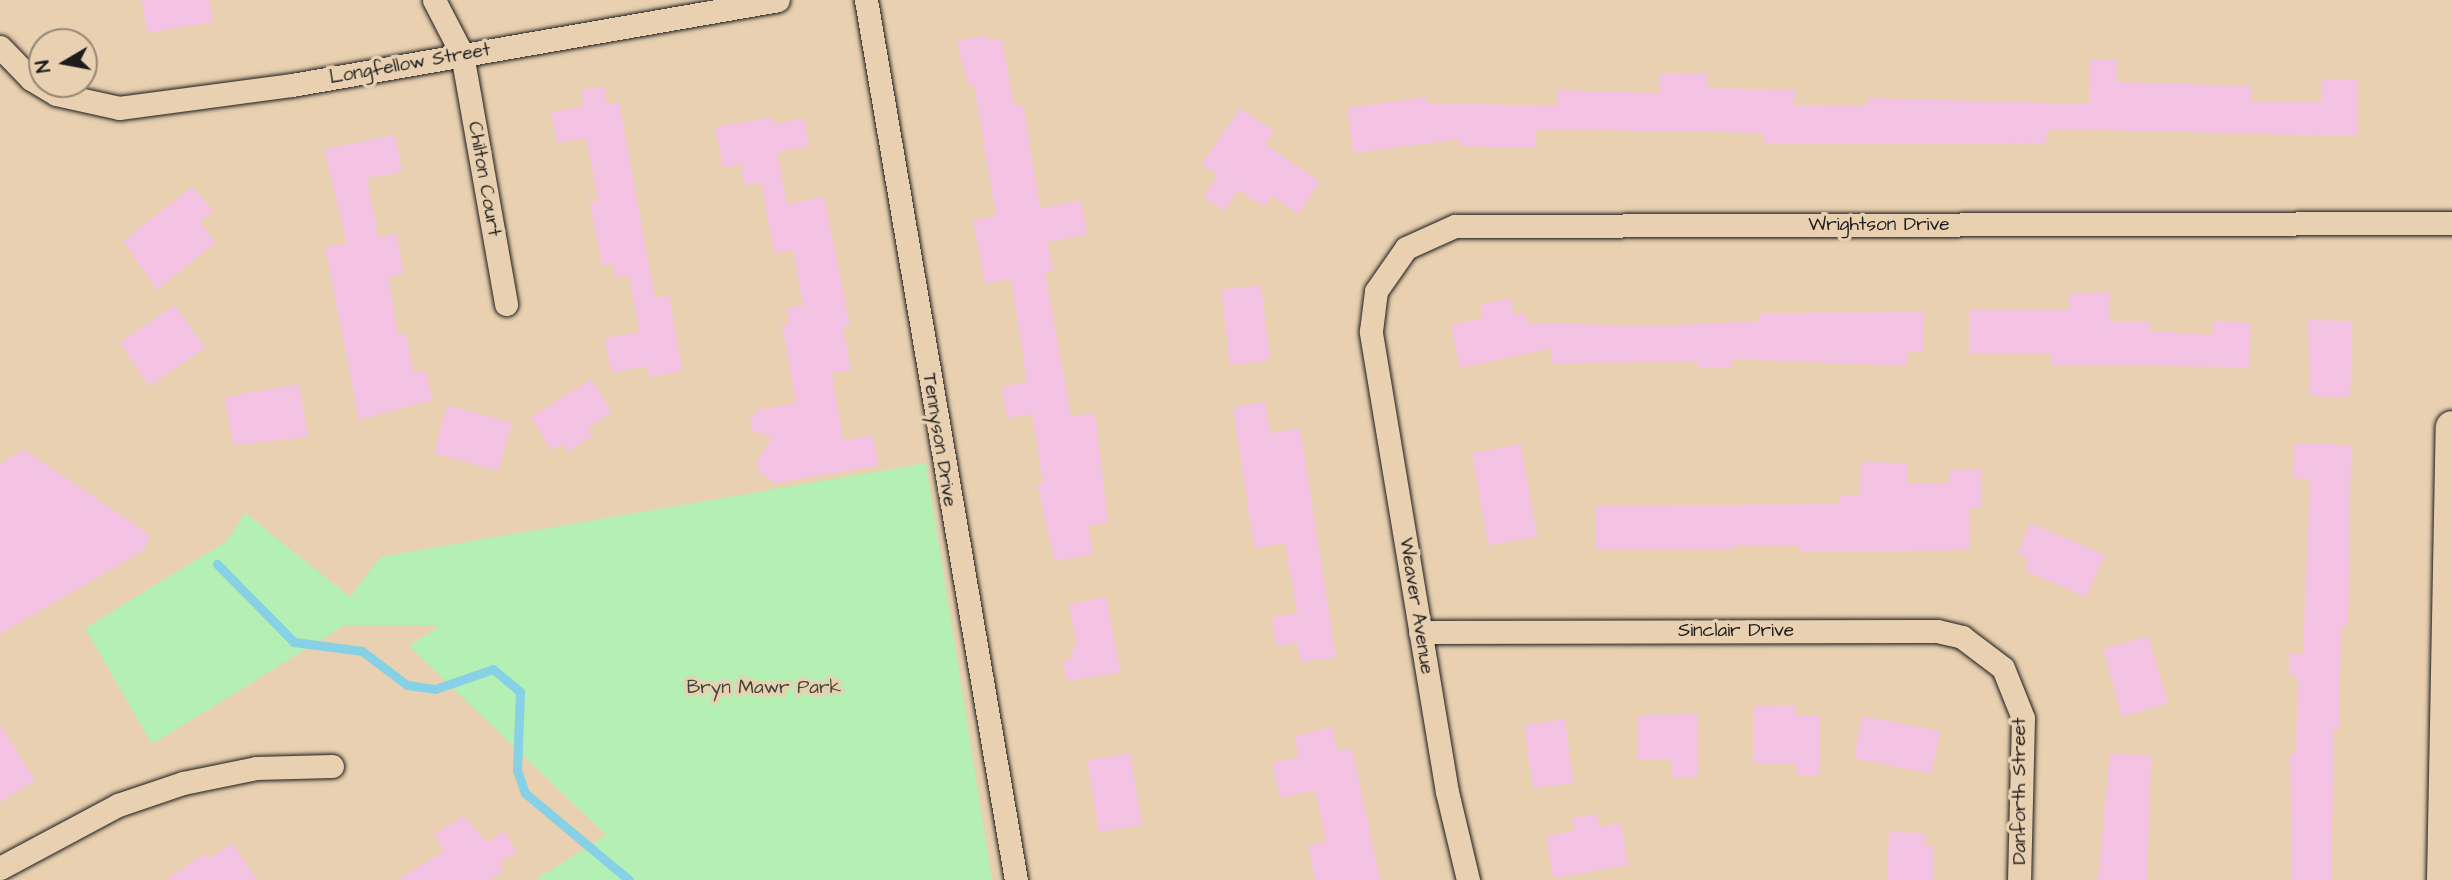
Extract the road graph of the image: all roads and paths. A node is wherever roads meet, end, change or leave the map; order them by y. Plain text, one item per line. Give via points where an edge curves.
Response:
1 (778, 0) edge
2 (866, 0) edge
3 (443, 5) edge
4 (0, 47) edge
5 (462, 54) junction
6 (2452, 223) edge
7 (506, 304) dead end
8 (1371, 331) joint
9 (2452, 427) edge
10 (1420, 632) junction
11 (2019, 702) joint
12 (332, 766) dead end
13 (0, 868) edge
14 (1016, 880) edge
15 (1468, 880) edge
16 (2019, 880) edge
17 (2443, 880) edge

1 - 5 street, Longfellow Street
2 - 14 street, Tennyson Drive
3 - 5 street, Chilton Court
4 - 5 street, Longfellow Street via 43,86 85,104 119,108
5 - 7 street, Chilton Court
6 - 8 street, Wrightson Drive via 1455,226 1429,234 1388,267 1376,291
8 - 10 street, Weaver Avenue
9 - 17 street
10 - 11 street, Sinclair Drive via 1937,631 1985,650 2003,668
10 - 15 street, Weaver Avenue via 1447,792
11 - 16 street, Danforth Street
12 - 13 street via 256,768 183,783 118,805

